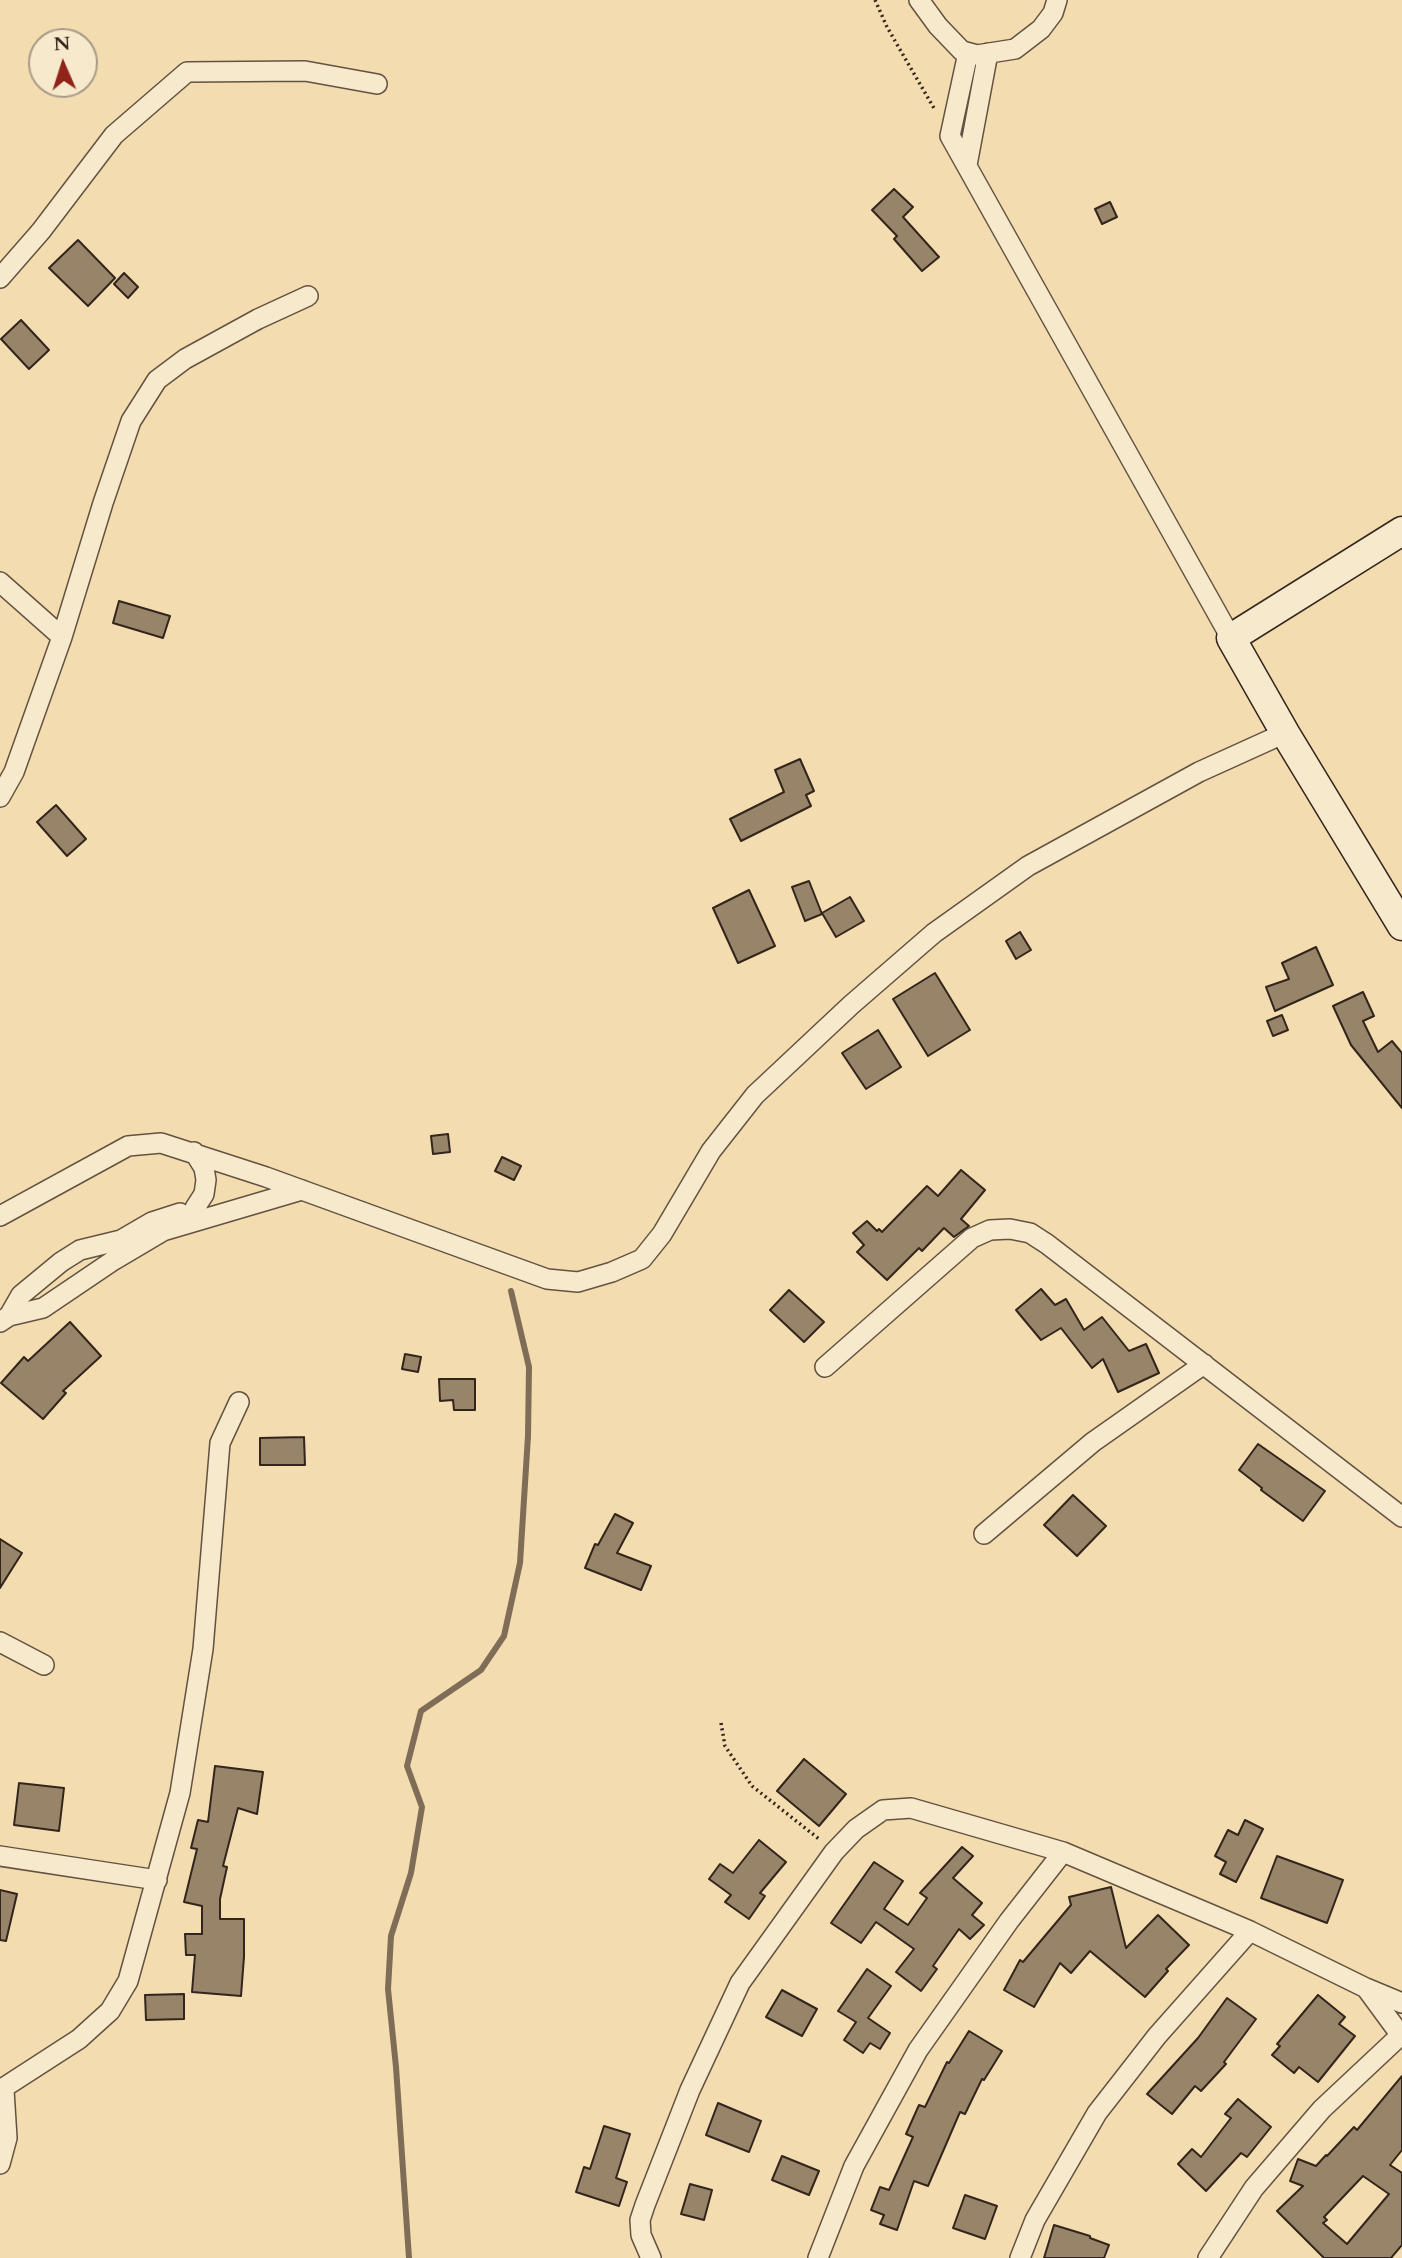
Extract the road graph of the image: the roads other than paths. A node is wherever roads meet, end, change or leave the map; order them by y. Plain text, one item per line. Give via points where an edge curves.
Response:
1 (919, 0) edge
2 (1056, 0) edge
3 (968, 53) junction
4 (988, 53) junction
5 (377, 84) dead end
6 (967, 165) junction
7 (0, 278) edge
8 (308, 296) dead end
9 (1402, 531) edge
10 (0, 582) edge
11 (62, 637) junction
12 (1231, 638) junction
13 (1285, 733) junction
14 (0, 797) edge
15 (1402, 926) edge
16 (194, 1152) junction
17 (266, 1177) junction
18 (302, 1190) junction
19 (195, 1208) junction
20 (0, 1216) edge
21 (4, 1319) edge
22 (1203, 1364) junction
23 (825, 1367) dead end
24 (239, 1402) dead end
25 (1402, 1517) edge
26 (984, 1534) dead end
27 (0, 1642) edge
28 (44, 1665) dead end
29 (1063, 1852) junction
30 (0, 1856) edge
31 (158, 1880) junction
32 (1250, 1931) junction
33 (1366, 1989) junction
34 (1402, 2003) edge
35 (1401, 2036) edge
36 (2, 2090) edge
37 (0, 2164) edge
38 (651, 2258) edge
39 (818, 2258) edge
40 (1020, 2258) edge
41 (1208, 2258) edge

1 - 3 street via 961,51
2 - 4 street via 1041,29 1015,49
3 - 4 street
3 - 6 street via 950,136
4 - 6 street
5 - 7 street via 305,71 187,72 114,135
6 - 12 street
8 - 11 street via 185,359 156,380 131,422
9 - 12 street
10 - 11 street
11 - 14 street via 14,772
12 - 13 street
13 - 15 street
13 - 18 street via 1199,772 1028,866 934,933 755,1095 711,1151 642,1259 578,1282 547,1279
16 - 17 street
16 - 19 street via 206,1180
16 - 20 street via 161,1143 128,1146
17 - 18 street
17 - 19 street via 247,1196
18 - 21 street via 163,1231 43,1308
19 - 21 street via 152,1222 121,1240 80,1250 21,1295
22 - 23 street via 1047,1244 1030,1233 1010,1229 990,1230 972,1238
22 - 25 street
22 - 26 street via 1093,1442
24 - 31 street via 220,1443 203,1649 180,1793
27 - 28 street
29 - 32 street
29 - 38 street via 911,1808 883,1810 856,1829 740,1983 690,2090 640,2220
29 - 39 street via 918,2050 854,2166
30 - 31 street
31 - 36 street via 128,1981 110,2011 79,2039
32 - 33 street
32 - 40 street via 1157,2036 1097,2113 1035,2220
33 - 34 street
33 - 35 street
35 - 41 street via 1322,2109 1254,2188
36 - 37 street via 7,2138

